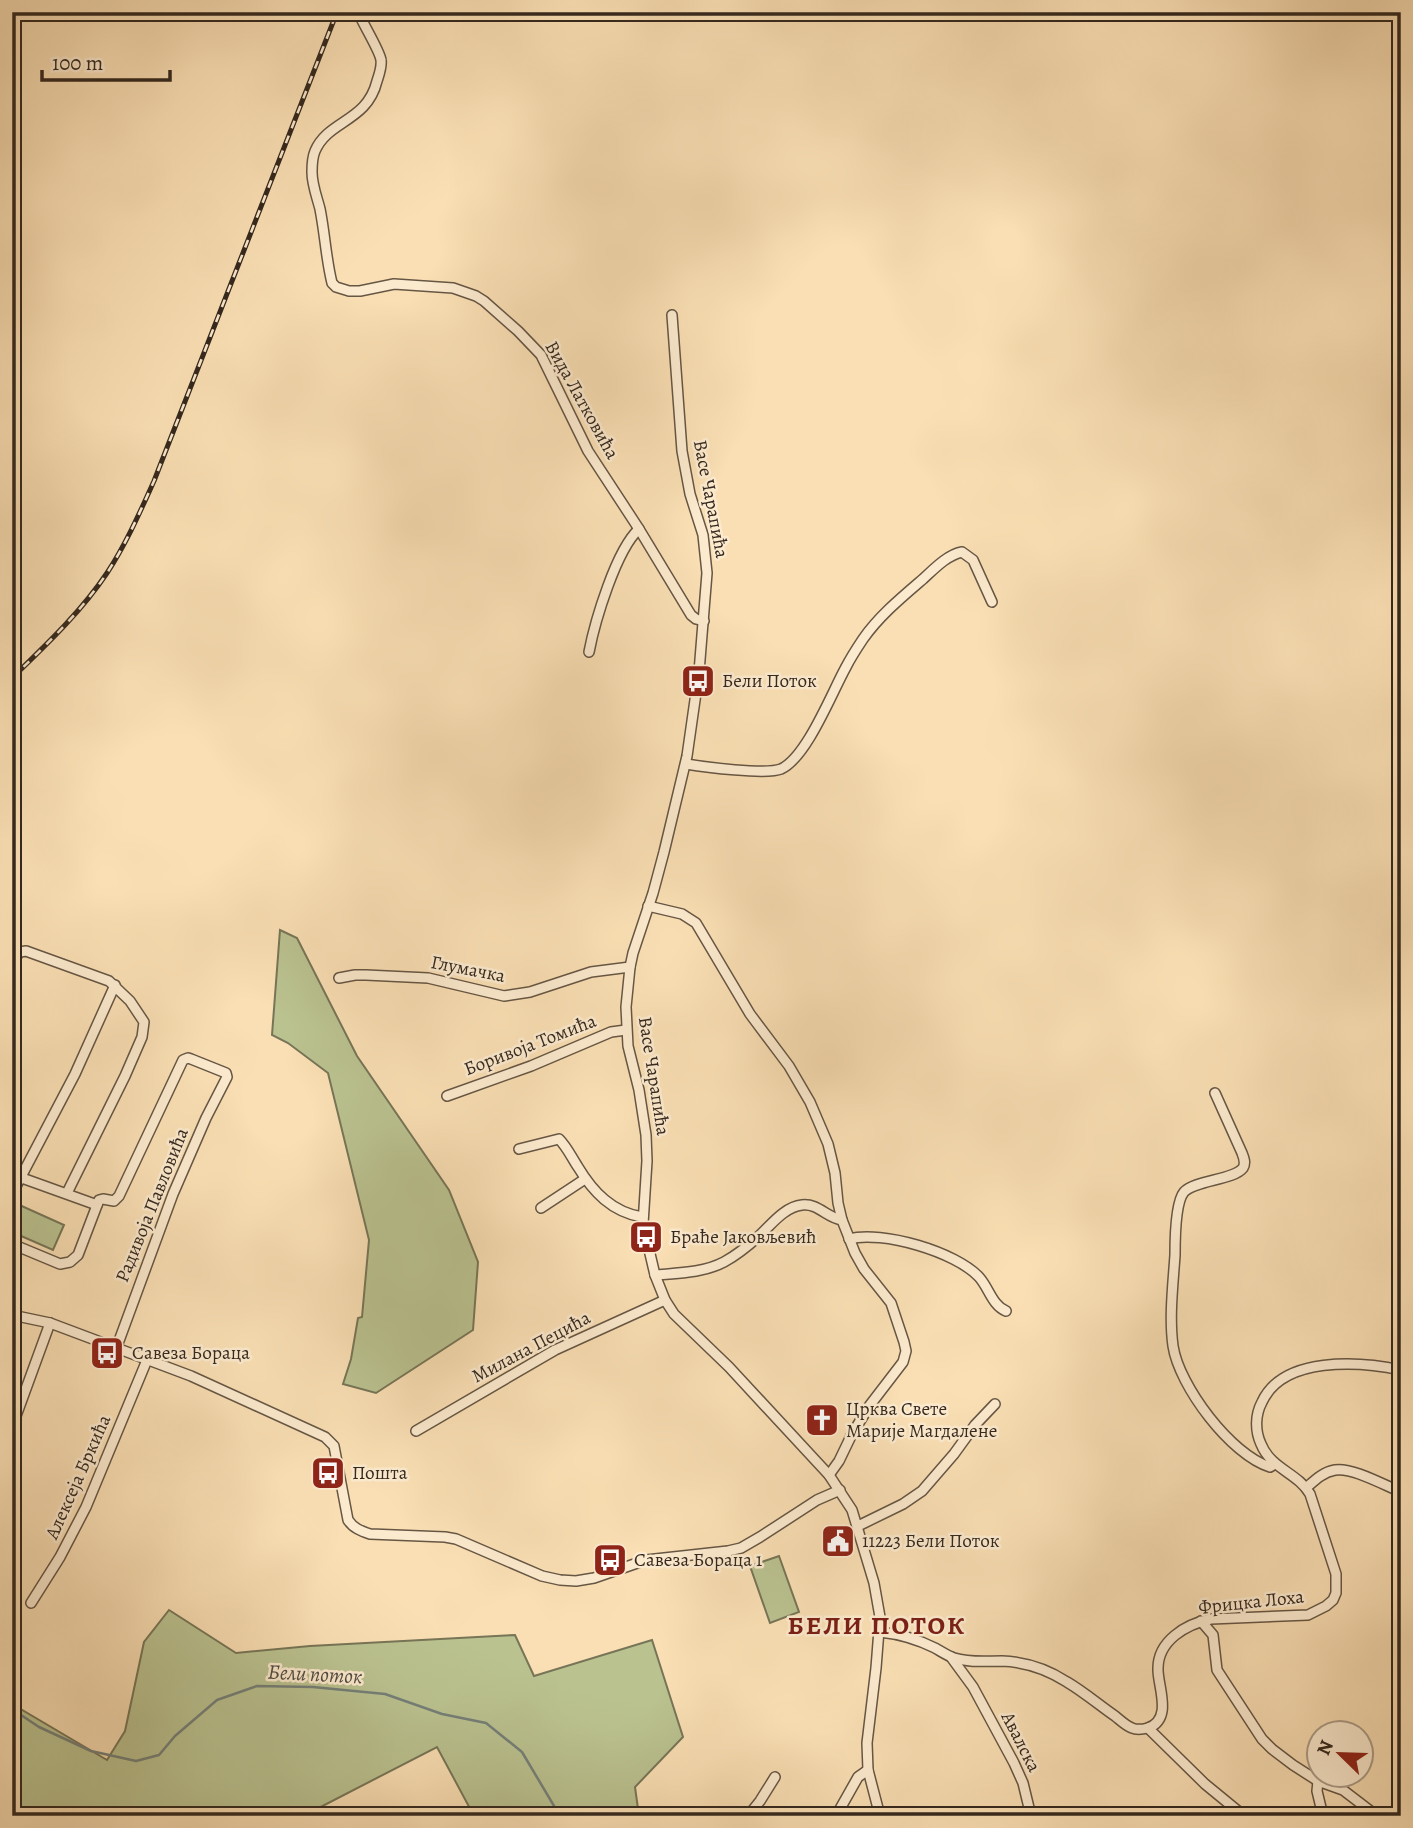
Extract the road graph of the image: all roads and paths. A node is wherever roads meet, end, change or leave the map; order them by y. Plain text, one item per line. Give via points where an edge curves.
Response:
1 (358, 12) edge
2 (672, 315) dead end
3 (639, 529) junction
4 (992, 602) dead end
5 (704, 621) junction
6 (589, 652) dead end
7 (686, 764) junction
8 (648, 906) junction
9 (12, 961) edge
10 (630, 967) junction
11 (339, 978) dead end
12 (115, 985) junction
13 (626, 1030) junction
14 (1215, 1093) dead end
15 (447, 1096) dead end
16 (519, 1149) dead end
17 (22, 1178) junction
18 (585, 1179) junction
19 (67, 1193) junction
20 (12, 1194) edge
21 (97, 1205) junction
22 (541, 1208) dead end
23 (642, 1217) junction
24 (842, 1220) junction
25 (849, 1239) junction
26 (12, 1244) edge
27 (655, 1275) junction
28 (665, 1300) junction
29 (1006, 1311) dead end
30 (13, 1316) edge
31 (50, 1323) junction
32 (116, 1349) junction
33 (147, 1360) junction
34 (1401, 1370) edge
35 (995, 1404) dead end
36 (12, 1427) edge
37 (416, 1431) dead end
38 (1275, 1464) junction
39 (829, 1475) junction
40 (1306, 1488) junction
41 (840, 1490) junction
42 (1401, 1492) edge
43 (858, 1526) junction
44 (31, 1603) dead end
45 (1201, 1621) junction
46 (880, 1632) junction
47 (951, 1657) junction
48 (974, 1661) junction
49 (973, 1687) junction
50 (1148, 1728) junction
51 (868, 1770) junction
52 (1304, 1771) edge
53 (775, 1777) dead end
54 (1317, 1790) edge
55 (1343, 1790) edge
56 (748, 1816) edge
57 (836, 1816) edge
58 (880, 1816) edge
59 (1031, 1816) edge
60 (1244, 1816) edge
61 (1323, 1816) edge
62 (1377, 1816) edge

1 - 3 street, Вида Латковића via 381,58 376,87 360,111 320,142 312,165 332,283 349,291 394,284 438,285 484,301 541,355 588,451
2 - 5 street, Васе Чарапића via 684,464 705,552
3 - 5 street, Вида Латковића via 691,615
3 - 6 street via 621,555
4 - 7 street via 973,560 965,553 953,555 874,626 846,666 802,748 785,767 757,771
5 - 7 street, Васе Чарапића
7 - 8 street, Васе Чарапића
8 - 10 street, Васе Чарапића
8 - 24 street via 682,914 696,923 750,1014 797,1079 828,1144
9 - 12 street via 26,951
10 - 11 street, Глумачка via 591,972 504,996 428,978
10 - 13 street, Васе Чарапића
12 - 17 street
12 - 19 street via 141,1015 142,1037
13 - 15 street, Боривоја Томића
13 - 23 street, Васе Чарапића via 646,1135
14 - 38 street via 1244,1167 1192,1187 1181,1198 1173,1346 1198,1402 1216,1426 1251,1458 1270,1467
16 - 18 street via 559,1139
17 - 19 street
17 - 20 street
18 - 22 street
18 - 23 street via 602,1199
19 - 21 street
21 - 26 street via 78,1255 70,1262 60,1264
21 - 32 street, Радивоја Павловића via 99,1200 117,1199 185,1058 227,1074 173,1194
23 - 27 street, Васе Чарапића
24 - 25 street
24 - 27 street via 812,1206 795,1206 724,1262 708,1269
25 - 29 street via 901,1241 945,1255 979,1277
25 - 39 street via 864,1269 891,1303 906,1351
27 - 28 street, Васе Чарапића
28 - 37 street, Милана Пецића via 555,1350
28 - 39 street, Васе Чарапића
30 - 31 street
31 - 32 street
31 - 36 street
32 - 33 street
33 - 41 street via 330,1441 348,1520 354,1528 370,1534 456,1539 560,1580 594,1578 646,1560 734,1550
33 - 44 street, Алексеја Бркића via 83,1514
34 - 38 street via 1335,1365 1300,1370 1280,1380 1265,1395 1257,1421 1262,1447
35 - 43 street via 922,1491
38 - 40 street
39 - 41 street, Васе Чарапића
40 - 42 street via 1321,1475 1341,1470
40 - 45 street, Фрицка Лоха via 1334,1567 1337,1586 1333,1600 1308,1615
41 - 43 street, Васе Чарапића
43 - 46 street, Васе Чарапића via 874,1583
45 - 50 street, Фрицка Лоха via 1181,1631 1162,1650 1158,1672 1163,1707
45 - 52 street via 1213,1635 1217,1670 1259,1735
46 - 47 street, Авалска via 912,1638
46 - 51 street, Васе Чарапића
47 - 48 street, Авалска
47 - 49 street, Авалска
48 - 49 street, Авалска
48 - 50 street via 1046,1669 1133,1729
49 - 59 street, Авалска via 1023,1783
50 - 60 street
51 - 57 street via 855,1780
51 - 58 street, Васе Чарапића
53 - 56 street
54 - 61 street
55 - 62 street

